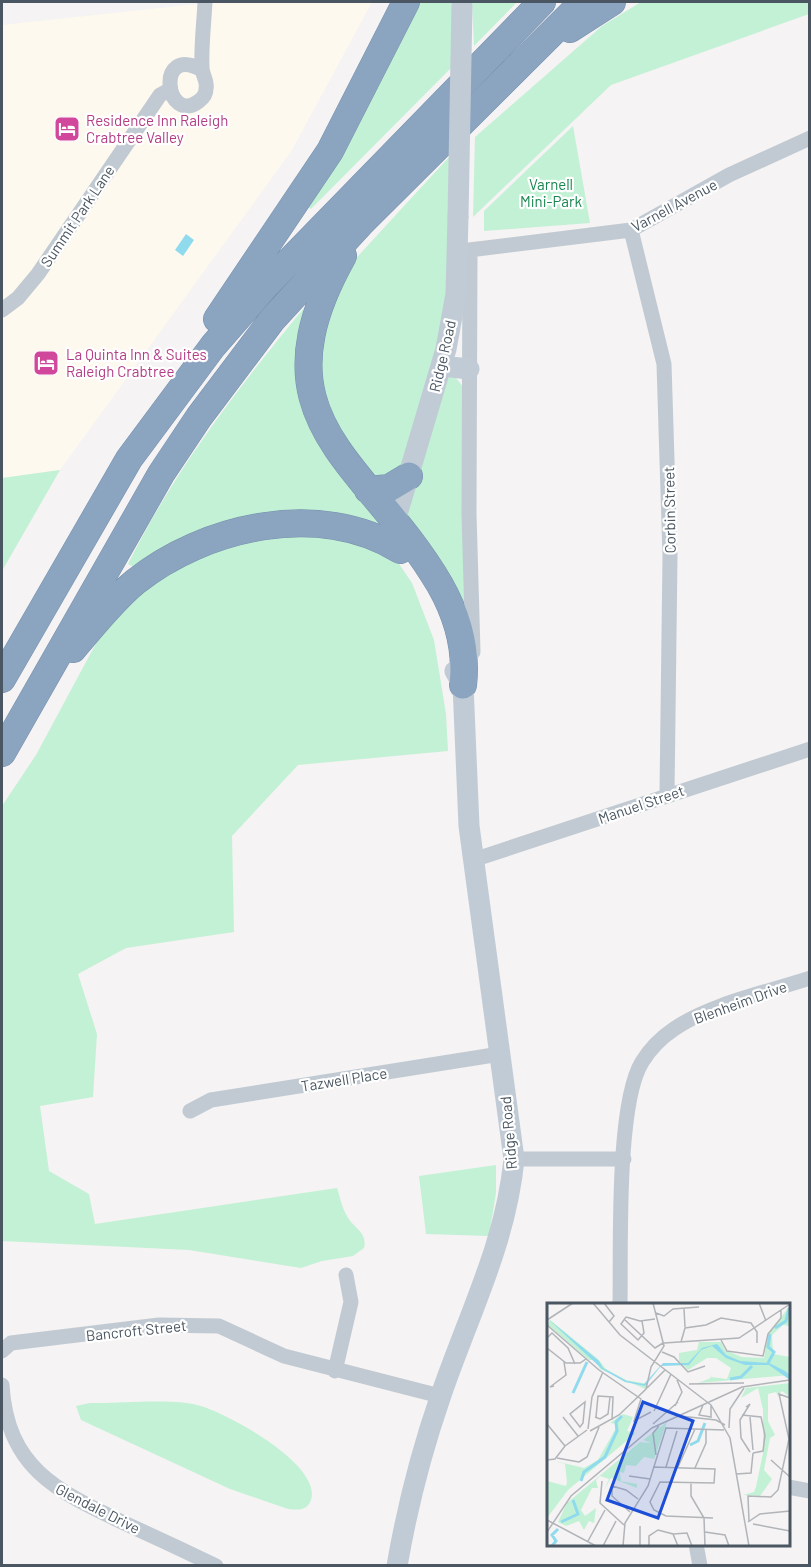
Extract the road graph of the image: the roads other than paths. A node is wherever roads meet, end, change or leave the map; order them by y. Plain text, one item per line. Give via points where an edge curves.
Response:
1 (205, 2) edge
2 (406, 2) edge
3 (542, 2) edge
4 (583, 2) edge
5 (612, 2) edge
6 (463, 3) edge
7 (526, 58) junction
8 (202, 70) junction
9 (169, 90) junction
10 (810, 138) edge
11 (362, 222) junction
12 (631, 230) junction
13 (464, 250) junction
14 (2, 310) edge
15 (442, 366) junction
16 (469, 369) junction
17 (160, 414) junction
18 (409, 476) junction
19 (368, 490) junction
20 (395, 521) junction
21 (400, 550) junction
22 (2, 679) edge
23 (463, 685) junction
24 (37, 691) junction
25 (810, 749) edge
26 (2, 753) edge
27 (668, 794) junction
28 (473, 860) junction
29 (810, 978) edge
30 (500, 1054) junction
31 (190, 1111) dead end
32 (514, 1159) junction
33 (624, 1159) junction
34 (346, 1275) dead end
35 (620, 1303) edge
36 (2, 1350) edge
37 (335, 1371) junction
38 (2, 1385) edge
39 (440, 1396) junction
40 (790, 1487) edge
41 (810, 1491) edge
42 (696, 1546) edge
43 (216, 1566) edge
44 (397, 1566) edge
45 (700, 1566) edge

1 - 8 street
2 - 17 highway via 330,151 212,325
3 - 17 highway via 267,284
4 - 7 highway
5 - 7 highway
6 - 13 street, Ridge Road, bridge via 458,217
7 - 11 highway
8 - 9 street via 182,65 168,80
8 - 9 street via 207,81 206,93 198,102 181,103
9 - 14 street, Summit Park Lane via 160,95 38,274
10 - 12 street, Varnell Avenue via 729,175
11 - 19 highway via 321,297 310,337 308,369 323,428
11 - 24 highway via 272,320 199,417 104,570
12 - 13 street, Varnell Avenue
12 - 27 street, Corbin Street via 664,364 670,556
13 - 15 street, Ridge Road
13 - 16 street, Ridge Road
15 - 16 street
15 - 18 street, Ridge Road
16 - 23 street, Ridge Road via 473,636 472,669
17 - 22 highway via 84,534
18 - 19 highway via 389,488
18 - 20 street, Ridge Road
19 - 20 highway
20 - 21 street, Ridge Road
20 - 23 highway via 429,567 451,606 465,669
21 - 23 street, Ridge Road via 421,577 437,608 454,669
21 - 24 highway via 382,538 358,531 314,525 269,526 207,540 135,583
23 - 28 street, Ridge Road
24 - 26 highway
25 - 27 street, Manuel Street
27 - 28 street, Manuel Street
28 - 30 street, Ridge Road
29 - 33 street, Blenheim Drive via 693,1018 655,1045 641,1063 630,1096
30 - 31 street, Tazwell Place via 211,1100
30 - 32 street, Ridge Road
32 - 33 street
32 - 39 street, Ridge Road via 510,1196 488,1275
33 - 35 street, Blenheim Drive
34 - 37 street via 351,1302
36 - 37 street, Bancroft Street via 11,1343 191,1324 219,1326 284,1356
37 - 39 street, Bancroft Street
38 - 43 street, Glendale Drive via 18,1447 32,1467 55,1487
39 - 44 street, Ridge Road via 416,1470
40 - 41 street
42 - 45 street

